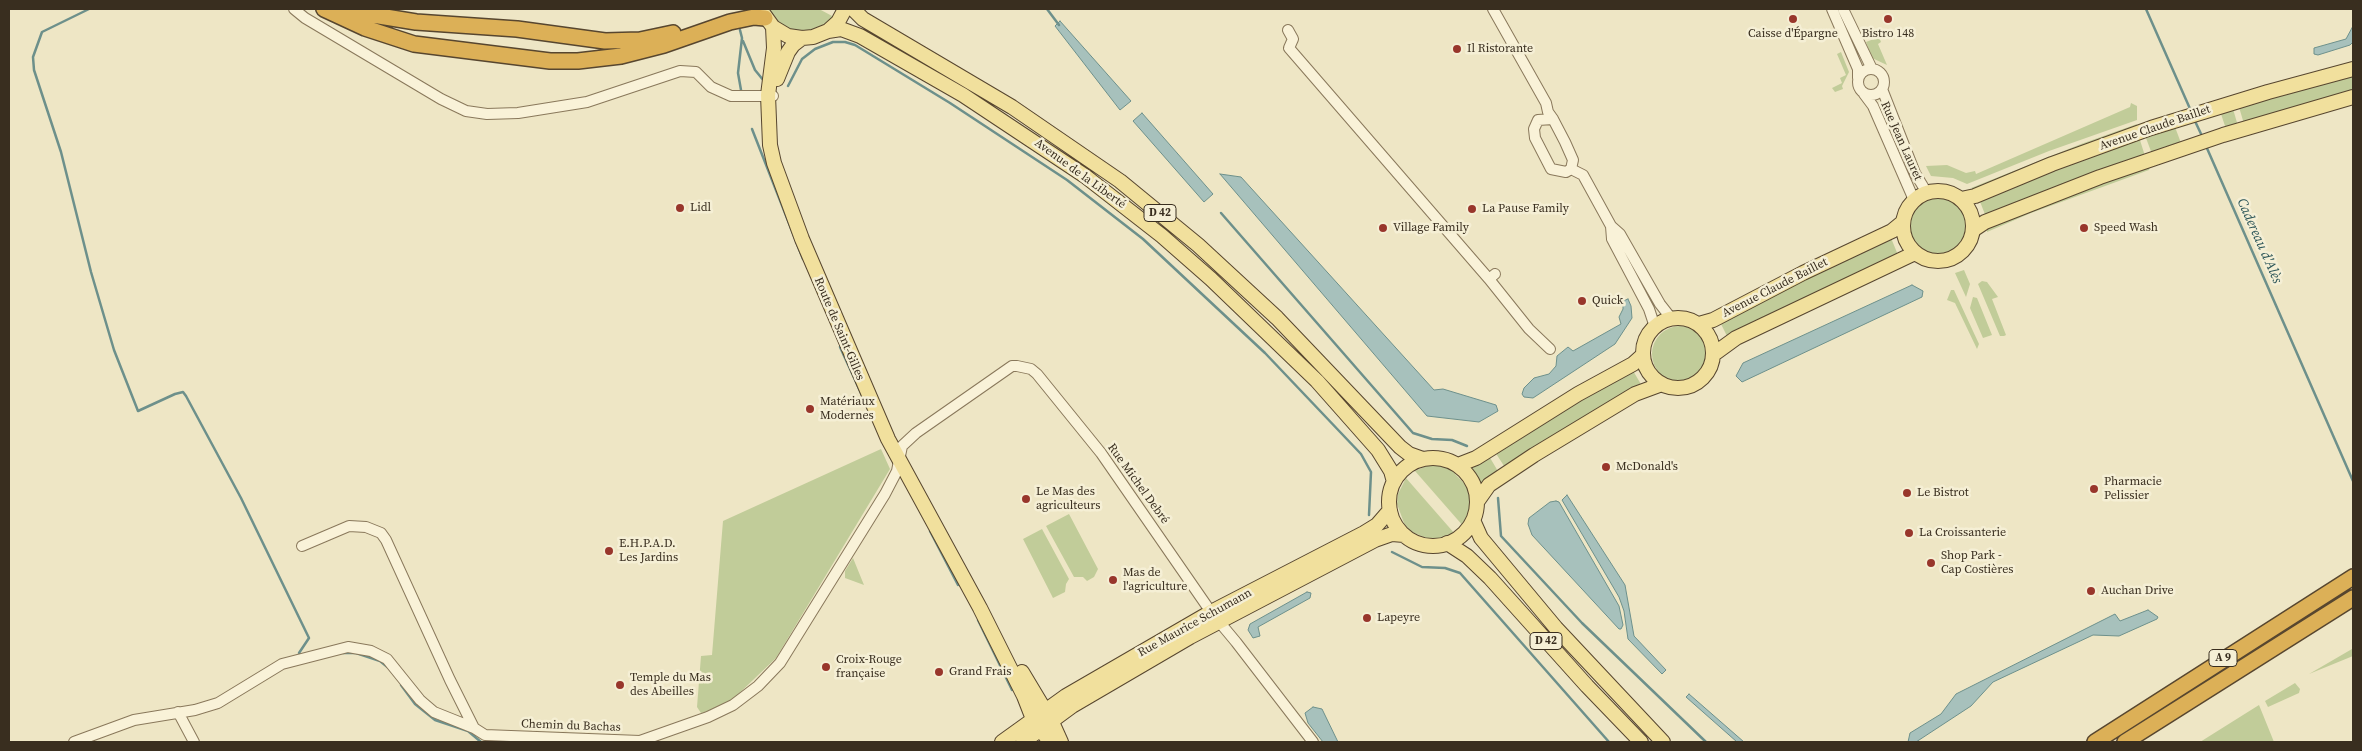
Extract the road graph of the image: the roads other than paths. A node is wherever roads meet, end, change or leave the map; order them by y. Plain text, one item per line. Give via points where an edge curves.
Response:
1 (294, 9) edge
2 (324, 9) edge
3 (351, 9) edge
4 (735, 9) edge
5 (845, 9) edge
6 (854, 9) edge
7 (1493, 9) edge
8 (1832, 9) edge
9 (1844, 9) edge
10 (766, 18) edge
11 (1288, 30) dead end
12 (828, 31) junction
13 (802, 38) junction
14 (2353, 68) edge
15 (1872, 69) junction
16 (1858, 78) junction
17 (1882, 89) junction
18 (1864, 94) junction
19 (772, 95) junction
20 (2353, 97) edge
21 (1541, 98) junction
22 (1553, 119) junction
23 (1538, 120) junction
24 (1571, 169) junction
25 (1927, 193) junction
26 (1961, 199) junction
27 (1914, 200) junction
28 (1903, 222) junction
29 (1610, 226) junction
30 (1973, 230) junction
31 (1915, 253) junction
32 (1671, 318) junction
33 (1699, 324) junction
34 (1655, 327) junction
35 (1550, 349) dead end
36 (1714, 354) junction
37 (1643, 355) junction
38 (1662, 384) junction
39 (900, 452) junction
40 (1423, 459) junction
41 (1458, 465) junction
42 (1394, 482) junction
43 (888, 486) junction
44 (915, 487) junction
45 (1477, 502) junction
46 (1390, 510) junction
47 (1473, 520) junction
48 (1404, 535) junction
49 (1447, 544) junction
50 (302, 546) dead end
51 (2353, 577) edge
52 (2353, 598) edge
53 (1215, 617) junction
54 (178, 712) junction
55 (1042, 720) junction
56 (474, 728) junction
57 (486, 739) edge
58 (74, 742) edge
59 (194, 742) edge
60 (1002, 742) edge
61 (1023, 742) edge
62 (1050, 742) edge
63 (1061, 742) edge
64 (1313, 742) edge
65 (1641, 742) edge
66 (1664, 742) edge
67 (2095, 742) edge
68 (2124, 742) edge

1 - 19 street via 466,111 487,114 518,112 587,102 680,71 696,72 712,87 731,96
2 - 10 highway via 364,28 414,44 550,61 598,60 664,45 730,22
3 - 4 highway via 416,22 622,41 695,27
5 - 12 main road
6 - 40 main road, Avenue de la Liberté / D 42 via 863,19 1012,107 1120,181 1198,245 1277,318 1400,447
7 - 21 street
8 - 16 street via 1858,69
9 - 15 street
10 - 13 main road via 788,36
10 - 19 main road, Route de Saint-Gilles via 774,48
11 - 35 street via 1293,39 1289,48 1492,277 1529,329
12 - 13 main road
12 - 42 main road, Avenue de la Liberté / D 42 via 841,29 860,36 963,95 1085,176 1146,224 1211,278 1316,381 1378,450
13 - 19 main road, Route de Saint-Gilles via 793,45 782,63
14 - 26 main road, Avenue Claude Baillet via 2175,120
15 - 16 street via 1864,71
15 - 17 street via 1882,76
16 - 18 street via 1858,87
17 - 18 street via 1876,94
17 - 25 street, Rue Jean Lauret via 1915,173
18 - 27 street, Rue Jean Lauret via 1873,106
19 - 39 main road, Route de Saint-Gilles via 770,145 777,173 870,401
20 - 30 main road via 2188,147 2043,199
21 - 22 street
21 - 23 street
22 - 23 street
22 - 24 street via 1573,160
23 - 24 street via 1534,138 1551,168 1561,172
24 - 29 street via 1583,175
25 - 26 main road via 1945,192
25 - 27 main road
26 - 30 main road via 1972,217
27 - 28 main road
28 - 31 main road via 1905,239
28 - 33 main road, Avenue Claude Baillet via 1892,231
29 - 32 street via 1620,234
29 - 34 street via 1612,239 1649,309
30 - 31 main road via 1965,249 1950,259 1930,260
31 - 36 main road via 1736,338
32 - 33 main road via 1686,318
32 - 34 main road
33 - 36 main road via 1710,337
34 - 37 main road via 1644,343
36 - 38 main road via 1707,374 1696,383 1679,388
37 - 38 main road via 1650,374
37 - 41 main road via 1476,458
38 - 45 main road via 1635,394 1534,455 1489,484
39 - 43 street, Chemin du Bachas via 897,471
39 - 44 main road, Route de Saint-Gilles
39 - 53 street, Rue Michel Debré via 912,436 1012,366 1031,369 1113,470
39 - 55 main road, Route de Saint-Gilles via 1008,648
40 - 41 main road via 1438,458
40 - 42 main road via 1406,467
41 - 45 main road via 1470,478
42 - 46 main road
43 - 44 street via 901,482
43 - 57 street, Chemin du Bachas via 780,664 734,705 640,741
44 - 55 main road, Route de Saint-Gilles
45 - 47 main road
46 - 48 main road via 1395,525
46 - 53 main road, Rue Maurice Schumann via 1377,525 1364,533
47 - 49 main road via 1461,536
47 - 66 main road, D 42 via 1481,538 1556,628
48 - 49 main road via 1429,546
48 - 53 main road, Rue Maurice Schumann via 1392,534 1375,540
49 - 65 main road, D 42 via 1467,556 1490,578
50 - 56 street via 349,526 366,527 381,533
51 - 67 highway, A 9
52 - 68 highway, A 9
53 - 55 main road, Rue Maurice Schumann
53 - 64 street, Rue Michel Debré
54 - 56 street, Chemin du Bachas via 218,703 295,659 348,647 371,651 386,659 434,712
54 - 58 street, Chemin du Bachas via 134,720
54 - 59 street
55 - 60 main road, Rue Maurice Schumann
55 - 61 main road, Rue Maurice Schumann
55 - 62 main road, Route de Saint-Gilles
55 - 63 main road, Route de Saint-Gilles
56 - 57 street, Chemin du Bachas

